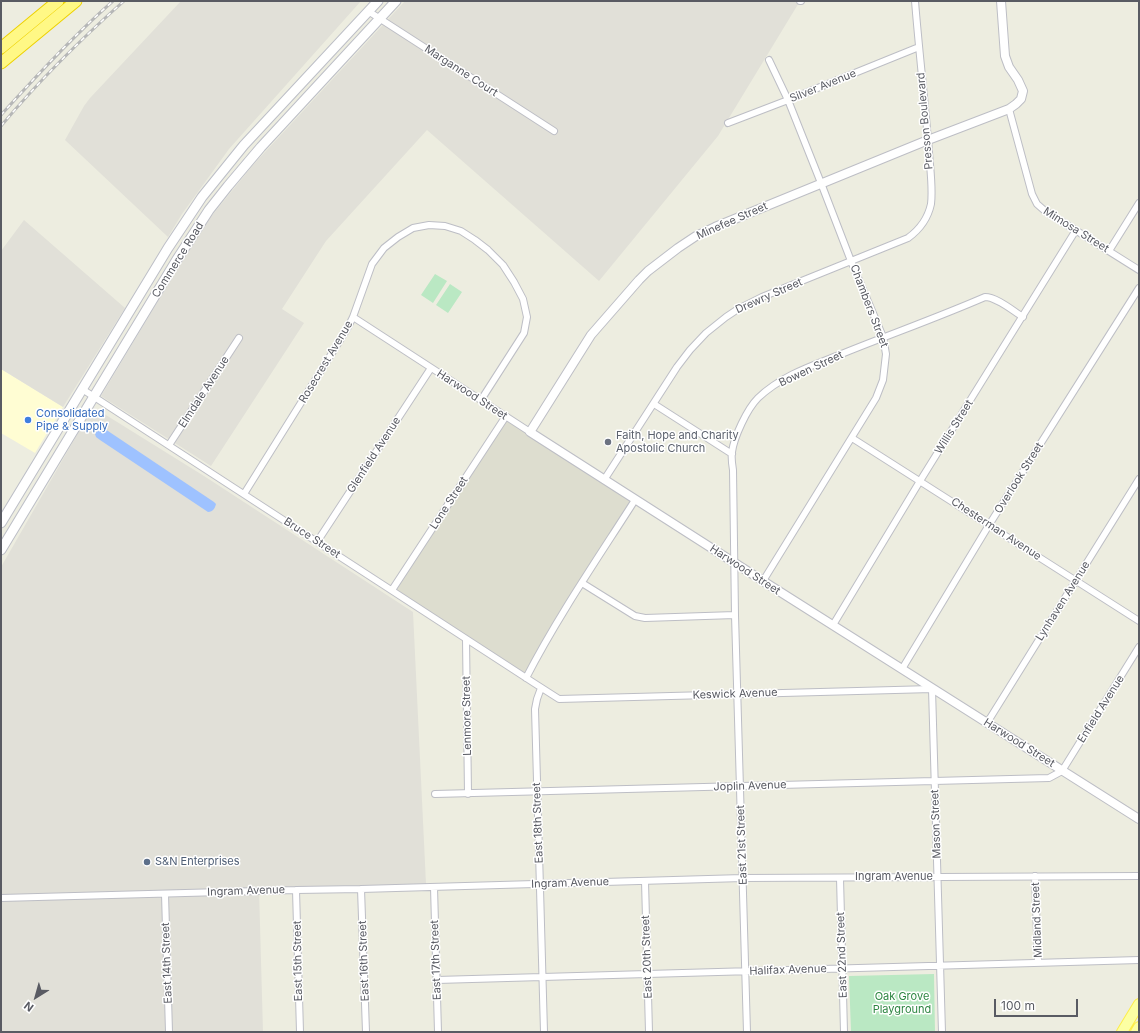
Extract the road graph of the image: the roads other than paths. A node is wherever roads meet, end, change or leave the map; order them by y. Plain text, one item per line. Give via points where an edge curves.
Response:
1 (58, 1) edge
2 (76, 1) edge
3 (378, 1) edge
4 (396, 1) edge
5 (915, 1) edge
6 (1001, 1) edge
7 (368, 11) junction
8 (380, 19) junction
9 (919, 47) junction
10 (1, 48) edge
11 (769, 60) dead end
12 (1, 63) edge
13 (788, 100) junction
14 (1008, 109) junction
15 (728, 123) dead end
16 (554, 131) dead end
17 (928, 140) junction
18 (822, 183) junction
19 (1139, 203) edge
20 (1076, 230) junction
21 (913, 235) joint
22 (1110, 251) junction
23 (851, 261) junction
24 (1139, 270) edge
25 (1139, 288) edge
26 (353, 317) junction
27 (1023, 317) junction
28 (883, 337) junction
29 (238, 338) dead end
30 (431, 368) junction
31 (82, 389) junction
32 (93, 396) junction
33 (481, 400) junction
34 (654, 404) junction
35 (506, 416) junction
36 (530, 432) junction
37 (852, 438) junction
38 (169, 445) junction
39 (732, 454) junction
40 (1139, 479) edge
41 (604, 480) junction
42 (920, 481) junction
43 (244, 494) junction
44 (635, 500) junction
45 (1, 523) edge
46 (989, 525) junction
47 (317, 542) junction
48 (1, 550) edge
49 (734, 563) junction
50 (763, 581) junction
51 (1076, 581) junction
52 (582, 583) junction
53 (392, 590) junction
54 (736, 615) junction
55 (1139, 621) edge
56 (833, 625) junction
57 (466, 638) junction
58 (1139, 647) edge
59 (902, 669) junction
60 (526, 678) junction
61 (541, 688) junction
62 (932, 689) junction
63 (738, 694) junction
64 (987, 723) junction
65 (1062, 771) junction
66 (935, 781) junction
67 (740, 786) junction
68 (537, 792) junction
69 (435, 794) dead end
70 (468, 794) junction
71 (1138, 818) edge
72 (1035, 876) junction
73 (1139, 876) edge
74 (938, 877) junction
75 (743, 878) junction
76 (840, 878) junction
77 (645, 881) junction
78 (540, 884) junction
79 (434, 887) junction
80 (361, 889) junction
81 (296, 890) junction
82 (165, 894) junction
83 (1, 898) edge
84 (1139, 960) edge
85 (1038, 963) junction
86 (940, 966) junction
87 (843, 968) junction
88 (745, 971) junction
89 (648, 974) junction
90 (542, 976) junction
91 (437, 980) junction
92 (1139, 1004) edge
93 (1139, 1027) edge
94 (169, 1032) edge
95 (300, 1032) edge
96 (366, 1032) edge
97 (438, 1032) edge
98 (544, 1032) edge
99 (649, 1032) edge
100 (747, 1032) edge
101 (844, 1032) edge
102 (942, 1032) edge
103 (1122, 1032) edge
104 (1136, 1032) edge

1 - 10 highway
2 - 12 highway
3 - 7 main road, Commerce Road
4 - 8 main road, Commerce Road
5 - 9 street, Presson Boulevard
6 - 14 street via 1005,56 1023,91 1021,99
7 - 8 street, Marganne Court
7 - 31 main road, Commerce Road via 250,139 202,197
8 - 16 street, Marganne Court
8 - 32 main road, Commerce Road via 260,147 222,194 181,252
9 - 13 street, Silver Avenue
9 - 17 street, Presson Boulevard
11 - 13 street, Chambers Street
13 - 15 street, Silver Avenue
13 - 18 street, Chambers Street
14 - 17 street, Minefee Street
14 - 20 street, Mimosa Street via 1034,199 1041,208
17 - 18 street, Minefee Street
17 - 21 street, Presson Boulevard via 931,204 926,218
18 - 23 street, Chambers Street
18 - 36 street, Minefee Street via 704,232 648,271 591,335
19 - 22 street
20 - 22 street, Mimosa Street
20 - 27 street, Willis Street
21 - 23 street, Drewry Street
22 - 24 street, Mimosa Street
23 - 28 street, Chambers Street
23 - 34 street, Drewry Street via 750,302 726,317 690,350
25 - 46 street, Overlook Street
26 - 30 street, Harwood Street
26 - 33 street, Rosecrest Avenue via 372,264 384,248 398,237 414,228 445,226 475,240 503,265 523,299 527,317 524,333
26 - 43 street, Rosecrest Avenue
27 - 28 street, Bowen Street via 996,300 985,297
27 - 42 street, Willis Street
28 - 37 street, Chambers Street via 886,354 883,380 876,398
28 - 39 street, Bowen Street via 796,373 770,388 757,399 748,412
29 - 38 street, Elmdale Avenue
30 - 33 street, Harwood Street
30 - 47 street, Glenfield Avenue
31 - 32 street, Bruce Street
31 - 45 main road, Commerce Road
32 - 38 street, Bruce Street
32 - 48 main road, Commerce Road
33 - 35 street, Harwood Street
34 - 39 street
34 - 41 street, Drewry Street
35 - 36 street, Harwood Street
35 - 53 street, Lone Street
36 - 41 street, Harwood Street
37 - 42 street, Chesterman Avenue
37 - 50 street, Chambers Street
38 - 43 street, Bruce Street
39 - 49 street, Bowen Street
40 - 51 street, Lynhaven Avenue
41 - 44 street, Harwood Street
42 - 46 street, Chesterman Avenue
42 - 56 street, Willis Street
43 - 47 street, Bruce Street
44 - 49 street, Harwood Street
44 - 52 street
46 - 51 street, Chesterman Avenue
46 - 59 street, Overlook Street
47 - 53 street, Bruce Street
49 - 50 street, Harwood Street
49 - 54 street, East 21st Street
50 - 56 street, Harwood Street
51 - 55 street, Chesterman Avenue
51 - 64 street, Lynhaven Avenue
52 - 54 street via 635,616 645,618
52 - 60 street
53 - 57 street, Bruce Street
54 - 63 street, East 21st Street
56 - 59 street, Harwood Street
57 - 60 street, Bruce Street
57 - 70 street, Lenmore Street
58 - 65 street, Enfield Avenue
59 - 62 street, Harwood Street
60 - 61 street, Bruce Street
61 - 63 street, Keswick Avenue via 562,699
61 - 68 street, East 18th Street via 535,709
62 - 63 street, Keswick Avenue
62 - 64 street, Harwood Street
62 - 66 street, Mason Street
63 - 67 street, East 21st Street
64 - 65 street, Harwood Street
65 - 66 street, Joplin Avenue via 1049,778
65 - 71 street, Harwood Street
66 - 67 street, Joplin Avenue
66 - 74 street, Mason Street
67 - 68 street, Joplin Avenue
67 - 75 street, East 21st Street
68 - 70 street, Joplin Avenue
68 - 78 street, East 18th Street
69 - 70 street, Joplin Avenue
72 - 73 street, Ingram Avenue
72 - 74 street, Ingram Avenue
72 - 85 street, Midland Street
74 - 76 street, Ingram Avenue
74 - 86 street, Mason Street
75 - 76 street, Ingram Avenue
75 - 77 street, Ingram Avenue
75 - 88 street, East 21st Street
76 - 87 street, East 22nd Street
77 - 78 street, Ingram Avenue
77 - 89 street, East 20th Street
78 - 79 street, Ingram Avenue
78 - 90 street, East 18th Street
79 - 80 street, Ingram Avenue
79 - 91 street, East 17th Street
80 - 81 street, Ingram Avenue
80 - 96 street, East 16th Street
81 - 82 street, Ingram Avenue
81 - 95 street, East 15th Street
82 - 83 street, Ingram Avenue
82 - 94 street, East 14th Street
84 - 85 street, Halifax Avenue
85 - 86 street, Halifax Avenue
86 - 87 street, Halifax Avenue
86 - 102 street, Mason Street
87 - 88 street, Halifax Avenue
87 - 101 street, East 22nd Street
88 - 89 street, Halifax Avenue
88 - 100 street, East 21st Street
89 - 90 street, Halifax Avenue
89 - 99 street, East 20th Street
90 - 91 street, Halifax Avenue
90 - 98 street, East 18th Street
91 - 97 street, East 17th Street
92 - 103 main road
93 - 104 main road

